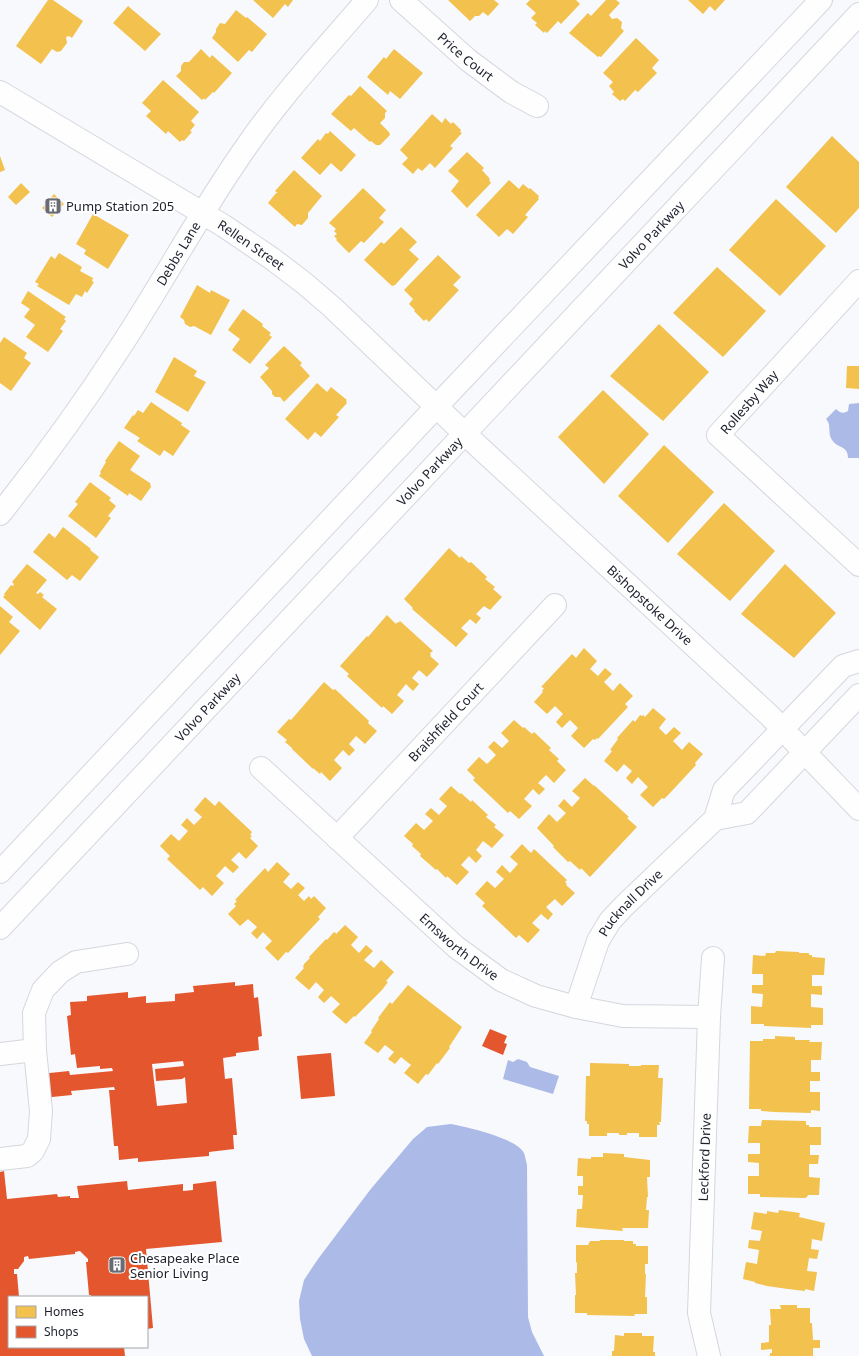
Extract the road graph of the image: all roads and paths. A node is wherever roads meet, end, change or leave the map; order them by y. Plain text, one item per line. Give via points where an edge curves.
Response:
1 (367, 0) edge
2 (401, 0) edge
3 (821, 0) edge
4 (859, 14) edge
5 (0, 92) edge
6 (536, 106) dead end
7 (202, 213) junction
8 (859, 281) edge
9 (436, 407) junction
10 (465, 434) junction
11 (0, 514) edge
12 (859, 565) edge
13 (555, 606) dead end
14 (859, 661) edge
15 (859, 695) edge
16 (782, 729) junction
17 (805, 752) junction
18 (261, 768) dead end
19 (859, 809) edge
20 (716, 819) junction
21 (337, 838) junction
22 (0, 872) edge
23 (0, 928) edge
24 (127, 954) dead end
25 (713, 958) dead end
26 (576, 1007) junction
27 (709, 1017) junction
28 (35, 1050) junction
29 (0, 1054) edge
30 (0, 1159) edge
31 (709, 1356) edge

1 - 7 street, Debbs Lane via 276,106
2 - 6 street, Price Court via 473,64 511,92
3 - 9 street
4 - 10 street, Volvo Parkway
5 - 7 street, Rellen Street
7 - 9 street, Rellen Street via 271,258 332,307
7 - 11 street, Debbs Lane via 120,348 65,429
8 - 12 street, Rollesby Way via 718,435
9 - 10 street, Bishopstoke Drive
9 - 22 street
10 - 16 street, Bishopstoke Drive
10 - 23 street, Volvo Parkway
13 - 21 street, Braishfield Court
14 - 16 street via 843,666
15 - 17 street
16 - 17 street, Bishopstoke Drive
16 - 20 street via 724,790
17 - 19 street, Bishopstoke Drive
17 - 20 street via 747,813
18 - 21 street, Emsworth Drive
20 - 26 street, Pucknall Drive via 610,921 598,941
21 - 26 street, Emsworth Drive via 456,947 500,980 536,996
24 - 28 street via 76,962 60,972 43,990 34,1012
25 - 27 street, Leckford Drive
26 - 27 street, Emsworth Drive via 623,1016
27 - 31 street, Leckford Drive via 699,1313
28 - 29 street
28 - 30 street via 41,1111 38,1139 33,1151 27,1156

